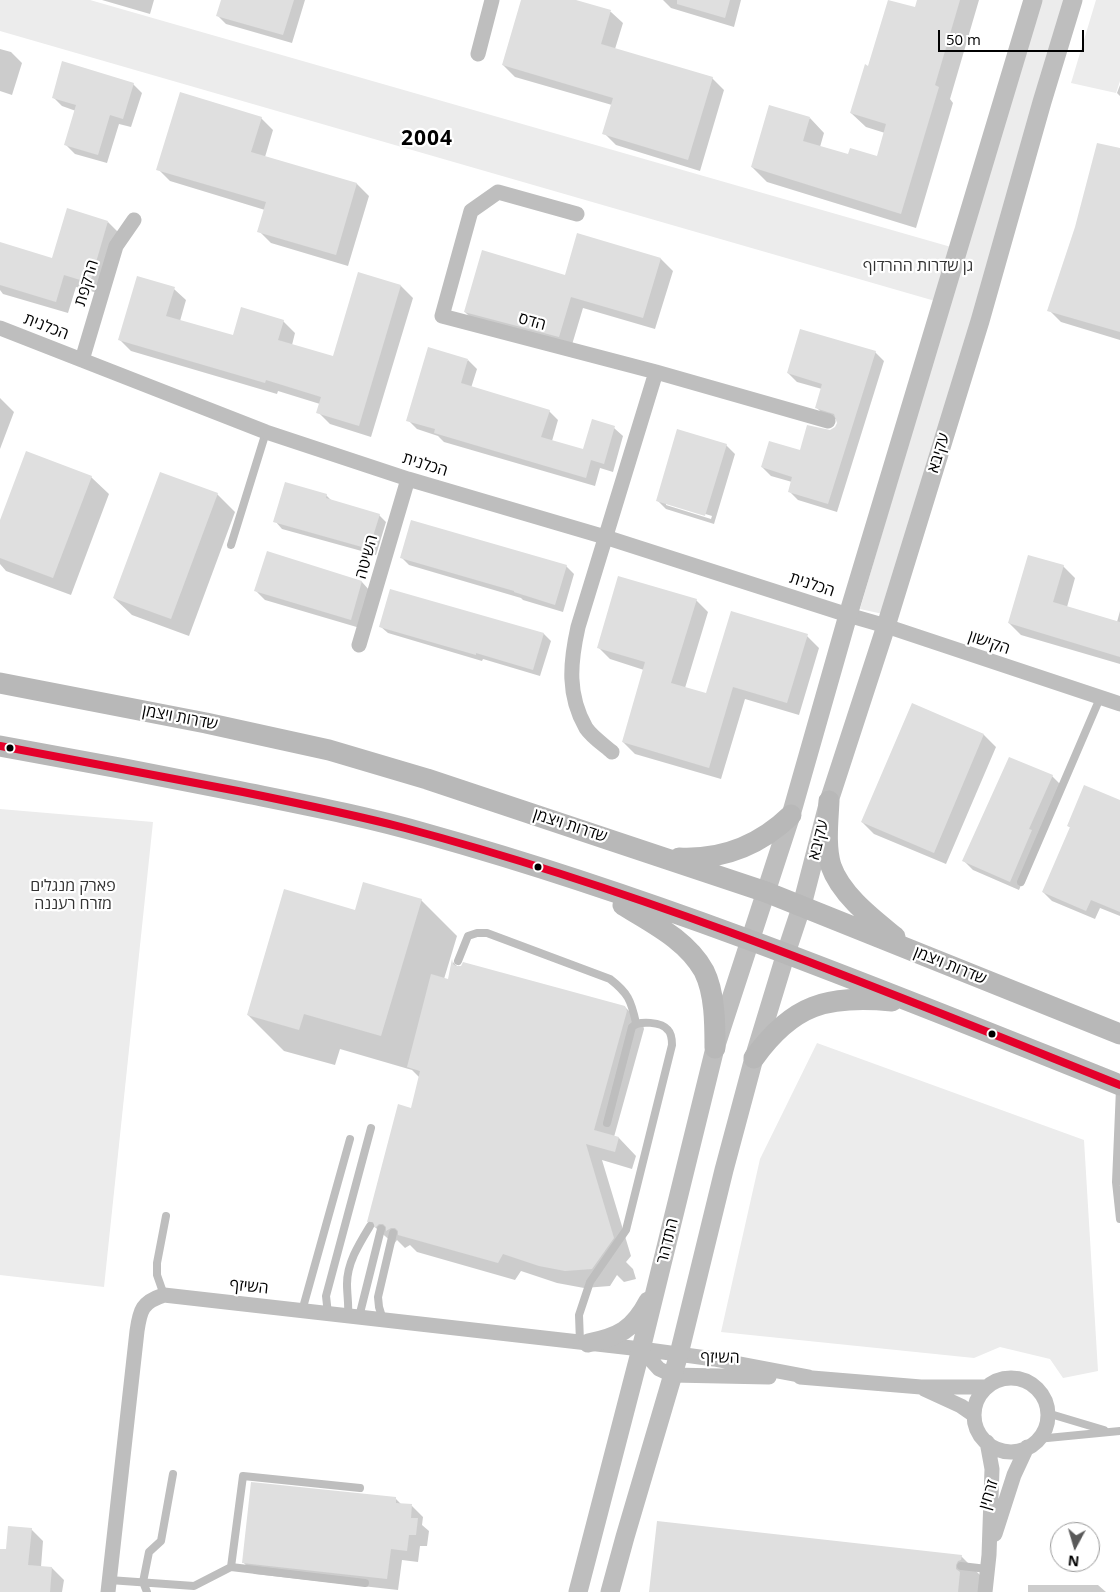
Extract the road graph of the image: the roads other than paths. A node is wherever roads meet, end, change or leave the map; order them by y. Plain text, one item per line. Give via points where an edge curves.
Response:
1 (492, 0) edge
2 (1032, 0) edge
3 (1073, 0) edge
4 (478, 54) dead end
5 (576, 214) dead end
6 (134, 220) dead end
7 (0, 328) edge
8 (82, 360) junction
9 (656, 372) junction
10 (828, 421) dead end
11 (266, 432) junction
12 (408, 479) junction
13 (605, 537) junction
14 (231, 545) dead end
15 (848, 615) junction
16 (886, 626) junction
17 (359, 645) dead end
18 (0, 682) edge
19 (1100, 698) junction
20 (1120, 704) edge
21 (0, 746) edge
22 (612, 752) dead end
23 (828, 801) junction
24 (791, 815) junction
25 (666, 858) junction
26 (574, 879) junction
27 (1021, 882) dead end
28 (766, 892) junction
29 (802, 905) junction
30 (750, 940) junction
31 (915, 952) junction
32 (786, 953) junction
33 (458, 961) dead end
34 (914, 1003) junction
35 (636, 1022) junction
36 (1120, 1034) edge
37 (715, 1048) junction
38 (754, 1058) junction
39 (1120, 1085) edge
40 (1120, 1089) edge
41 (607, 1123) dead end
42 (371, 1128) dead end
43 (350, 1139) dead end
44 (1118, 1182) edge
45 (166, 1216) dead end
46 (1120, 1219) edge
47 (370, 1226) dead end
48 (381, 1229) dead end
49 (393, 1233) dead end
50 (658, 1280) junction
51 (164, 1295) junction
52 (302, 1310) junction
53 (328, 1314) junction
54 (353, 1316) junction
55 (383, 1320) junction
56 (584, 1342) junction
57 (641, 1349) junction
58 (678, 1354) junction
59 (672, 1375) junction
60 (809, 1377) junction
61 (921, 1387) junction
62 (986, 1387) junction
63 (1047, 1413) junction
64 (974, 1414) junction
65 (1120, 1431) edge
66 (1108, 1432) junction
67 (987, 1442) junction
68 (1032, 1443) junction
69 (173, 1474) dead end
70 (360, 1488) dead end
71 (988, 1562) junction
72 (961, 1566) dead end
73 (231, 1567) junction
74 (143, 1582) junction
75 (365, 1583) dead end
76 (109, 1586) edge
77 (197, 1589) edge
78 (147, 1592) edge
79 (578, 1592) edge
80 (610, 1592) edge
81 (985, 1592) edge

1 - 4 street
2 - 15 street, עקיבא
3 - 16 street, עקיבא via 980,321
5 - 9 street, הדס via 498,192 471,210 442,316
6 - 8 street, הרקפת via 116,246
7 - 8 street, הכלנית
8 - 11 street, הכלנית
9 - 10 street, הדס
9 - 13 street
11 - 12 street, הכלנית
11 - 14 lane
12 - 13 street, הכלנית
12 - 17 street, השיטה
13 - 15 street, הכלנית
13 - 22 street via 571,659 572,693 587,730
15 - 16 street, הקישון
15 - 24 street, עקיבא
16 - 19 street, הקישון
16 - 23 street, עקיבא
18 - 25 main road, שדרות ויצמן via 329,750
19 - 20 street, הקישון
19 - 27 lane
21 - 26 main road via 308,805 426,833
23 - 29 street, עקיבא
23 - 31 main road via 828,849 832,867 842,885 862,909
24 - 25 main road via 761,840 741,848 715,856
24 - 28 street, עקיבא
25 - 28 main road, שדרות ויצמן
26 - 30 main road
26 - 37 main road via 665,931 687,949 704,972 712,998
28 - 29 main road, שדרות ויצמן
28 - 30 street, התדהר
29 - 31 main road, שדרות ויצמן
29 - 32 street
30 - 32 main road
30 - 37 street, התדהר
31 - 36 main road, שדרות ויצמן
32 - 34 main road
32 - 38 street
33 - 35 lane via 468,936 487,933 610,979 632,1001
34 - 38 main road via 852,999 811,1007 781,1026
34 - 39 main road
35 - 41 lane
35 - 56 lane via 668,1028 672,1045 626,1230 590,1282 579,1315
37 - 50 street, התדהר
38 - 58 street
40 - 44 lane
42 - 53 lane via 326,1296
43 - 52 lane
44 - 46 lane
45 - 51 lane via 157,1263 157,1275
47 - 54 lane via 354,1253 347,1283
48 - 54 lane
49 - 55 lane via 378,1297
50 - 56 street via 646,1305 623,1332 607,1339
50 - 57 street, התדהר
51 - 52 street, השיזף
51 - 76 street via 151,1299 140,1313
52 - 53 street, השיזף
53 - 54 street, השיזף
54 - 55 street, השיזף
55 - 56 street, השיזף
56 - 57 street, השיזף
57 - 58 street, השיזף
57 - 59 street via 660,1369
57 - 79 street, התדהר
58 - 59 street
58 - 60 street, השיזף
59 - 60 street, השיזף
59 - 80 street
60 - 61 street, השיזף
61 - 62 street, השיזף
61 - 64 street, השיזף
62 - 63 street via 1007,1378 1030,1383 1045,1401
62 - 64 street via 978,1397
63 - 66 lane
63 - 68 street via 1046,1424
64 - 67 street via 978,1433
65 - 66 lane
66 - 68 lane
67 - 68 street via 997,1449 1010,1451 1022,1450
67 - 71 street, זרחין via 992,1469
68 - 71 street, זרחין via 1014,1475
69 - 74 lane via 161,1541 149,1552
70 - 73 lane via 243,1476
71 - 72 lane
71 - 81 street, זרחין
73 - 75 lane
73 - 77 lane
74 - 76 lane
74 - 77 lane
74 - 78 lane

